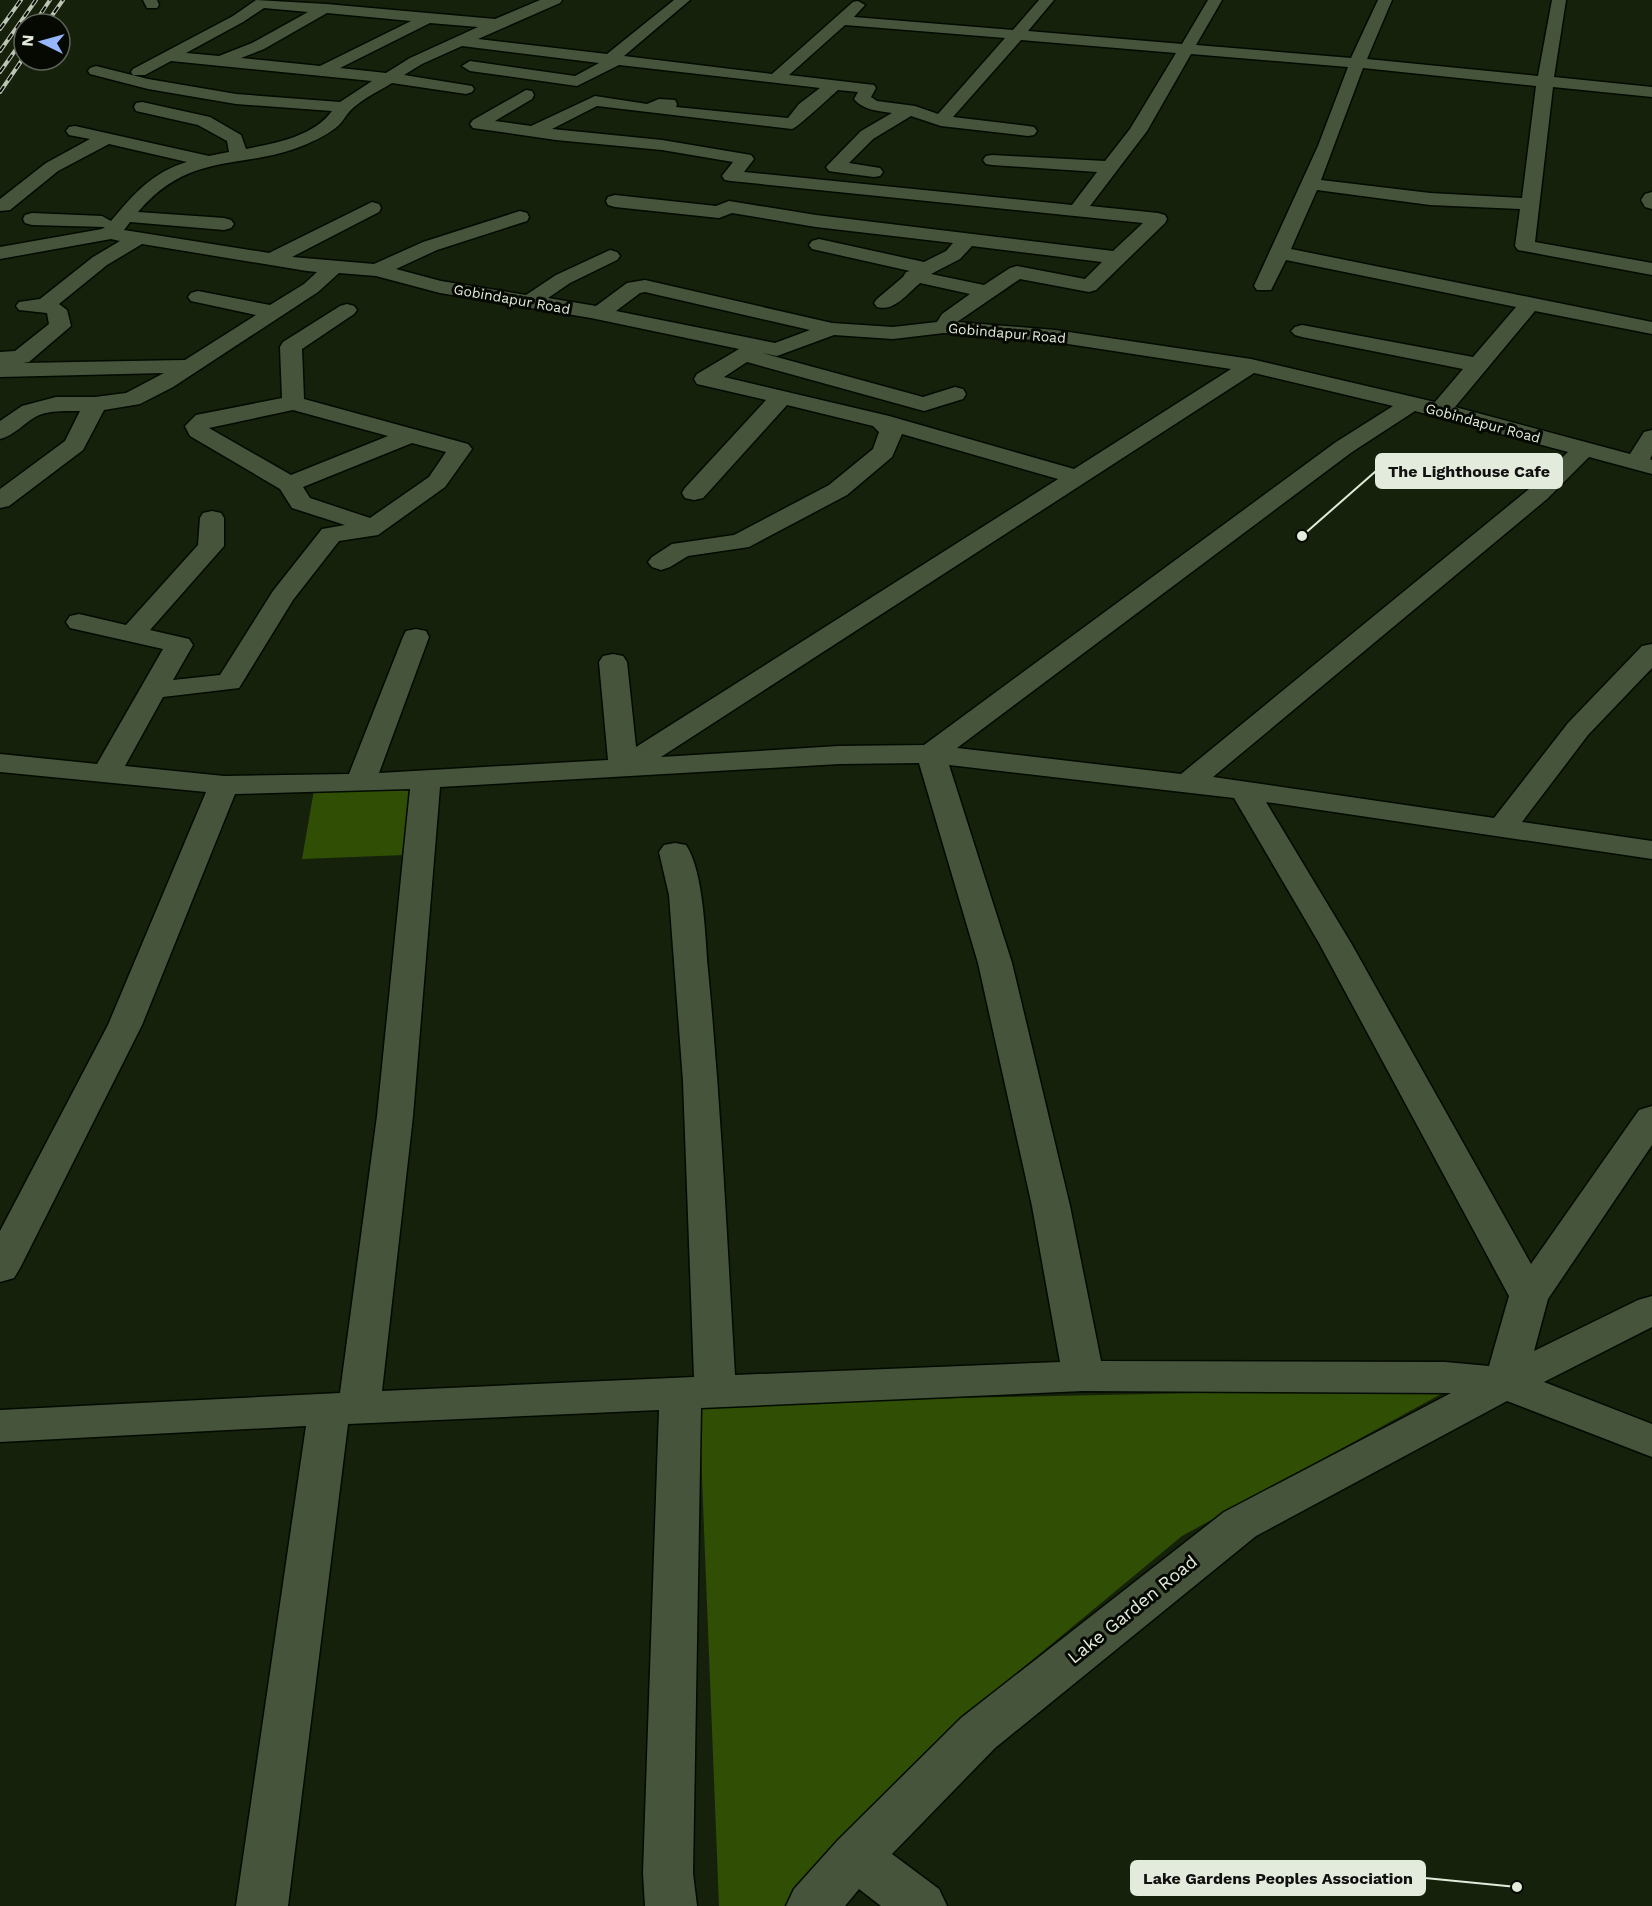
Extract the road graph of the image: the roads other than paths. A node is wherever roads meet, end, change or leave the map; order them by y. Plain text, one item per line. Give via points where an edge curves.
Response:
1 (555, 0) edge
2 (683, 0) edge
3 (863, 0) edge
4 (1047, 0) edge
5 (1215, 0) edge
6 (1384, 0) edge
7 (1559, 0) edge
8 (326, 8) junction
9 (427, 18) junction
10 (841, 20) junction
11 (497, 24) junction
12 (1017, 36) junction
13 (458, 41) junction
14 (1185, 49) junction
15 (169, 56) junction
16 (613, 60) junction
17 (221, 61) junction
18 (1357, 63) junction
19 (470, 66) dead end
20 (96, 71) dead end
21 (139, 72) dead end
22 (322, 72) junction
23 (753, 76) junction
24 (388, 78) junction
25 (776, 79) junction
26 (1545, 82) junction
27 (834, 85) junction
28 (466, 89) dead end
29 (739, 89) dead end
30 (193, 92) junction
31 (1652, 92) edge
32 (526, 94) dead end
33 (359, 96) junction
34 (683, 98) dead end
35 (344, 107) junction
36 (650, 109) junction
37 (237, 111) junction
38 (909, 111) junction
39 (690, 114) junction
40 (191, 118) junction
41 (941, 121) junction
42 (210, 125) junction
43 (607, 125) dead end
44 (666, 126) dead end
45 (75, 131) dead end
46 (535, 131) junction
47 (1029, 131) dead end
48 (113, 133) junction
49 (590, 138) junction
50 (238, 155) junction
51 (210, 161) junction
52 (1110, 167) junction
53 (150, 168) dead end
54 (174, 172) junction
55 (929, 179) dead end
56 (777, 180) junction
57 (1311, 184) junction
58 (966, 198) junction
59 (1652, 198) edge
60 (615, 201) dead end
61 (1652, 203) edge
62 (1529, 204) junction
63 (3, 206) dead end
64 (372, 208) dead end
65 (1078, 209) junction
66 (746, 210) junction
67 (520, 217) dead end
68 (32, 219) dead end
69 (117, 224) junction
70 (224, 224) dead end
71 (138, 238) junction
72 (967, 238) junction
73 (819, 245) dead end
74 (0, 253) edge
75 (1280, 253) junction
76 (610, 256) dead end
77 (1119, 258) junction
78 (272, 259) junction
79 (334, 267) junction
80 (1652, 269) edge
81 (377, 270) junction
82 (920, 272) junction
83 (1264, 286) dead end
84 (987, 292) junction
85 (198, 297) dead end
86 (530, 302) junction
87 (884, 303) dead end
88 (1529, 305) junction
89 (347, 310) dead end
90 (274, 312) junction
91 (598, 314) junction
92 (944, 327) junction
93 (1652, 328) edge
94 (832, 330) junction
95 (1302, 331) dead end
96 (751, 351) junction
97 (0, 358) edge
98 (1479, 365) junction
99 (191, 366) junction
100 (1251, 366) junction
101 (0, 370) edge
102 (955, 394) dead end
103 (782, 398) junction
104 (293, 403) junction
105 (95, 404) junction
106 (1426, 407) junction
107 (881, 421) junction
108 (0, 432) edge
109 (409, 436) junction
110 (1652, 437) edge
111 (1582, 450) junction
112 (1644, 465) edge
113 (1077, 477) junction
114 (289, 484) junction
115 (694, 493) dead end
116 (0, 501) edge
117 (212, 518) dead end
118 (369, 530) junction
119 (661, 562) dead end
120 (79, 622) dead end
121 (132, 634) junction
122 (416, 637) dead end
123 (1652, 652) edge
124 (613, 662) dead end
125 (154, 690) junction
126 (931, 754) junction
127 (0, 763) edge
128 (623, 768) junction
129 (106, 772) junction
130 (426, 779) junction
131 (360, 783) junction
132 (1188, 783) junction
133 (224, 785) junction
134 (1244, 790) junction
135 (1502, 828) junction
136 (1652, 850) edge
137 (675, 852) dead end
138 (1652, 1118) edge
139 (0, 1268) edge
140 (1529, 1296) junction
141 (1652, 1310) edge
142 (1083, 1376) junction
143 (1505, 1383) junction
144 (697, 1394) junction
145 (344, 1408) junction
146 (0, 1426) edge
147 (1652, 1441) edge
148 (856, 1856) junction
149 (262, 1906) edge
150 (671, 1906) edge
151 (812, 1906) edge
152 (921, 1906) edge

1 - 11 street
2 - 16 street
3 - 10 street
4 - 12 street
5 - 14 street
6 - 18 street
7 - 26 street
8 - 9 street
8 - 15 street via 261,3 238,20
8 - 17 street via 258,46
9 - 11 street
9 - 22 street
10 - 12 street
10 - 25 street
11 - 13 street
12 - 14 street
12 - 41 street
13 - 16 street
13 - 24 street
14 - 18 street
14 - 52 street via 1138,131
15 - 17 street
15 - 21 street
16 - 19 street via 577,81
16 - 23 street via 698,76
17 - 22 street
18 - 26 street
18 - 57 street
20 - 30 street
22 - 24 street
23 - 25 street
23 - 29 street
24 - 28 street
24 - 33 street
25 - 27 street
26 - 31 street
26 - 62 street
27 - 38 street via 868,88 862,99 873,105
27 - 39 street via 792,124
30 - 37 street
30 - 40 street via 149,109
32 - 46 street via 479,124
33 - 35 street
33 - 37 street via 261,88
34 - 36 street
35 - 37 street via 266,102
35 - 50 street via 328,126 311,136
36 - 39 street
36 - 46 street via 595,101
37 - 42 street
38 - 41 street
38 - 55 street via 867,135 835,167
39 - 44 street
40 - 42 street
40 - 48 street via 147,133
41 - 47 street
42 - 50 street via 235,139
43 - 49 street
45 - 48 street
46 - 49 street
48 - 51 street
48 - 63 street via 52,166
49 - 56 street via 745,159 731,176
50 - 51 street
51 - 54 street
52 - 58 street via 992,173
52 - 65 street
53 - 54 street
54 - 69 street via 150,187
56 - 58 street
56 - 66 street
57 - 62 street via 1430,199
57 - 75 street
58 - 65 street
59 - 61 street
60 - 66 street via 719,212 729,207
62 - 80 street via 1525,246
64 - 78 street
65 - 77 street via 1158,219
66 - 72 street via 831,217
67 - 81 street via 430,246
68 - 69 street
69 - 70 street
69 - 71 street, Gobindapur Road
69 - 74 street via 26,250
71 - 78 street, Gobindapur Road
71 - 97 street via 36,305 57,310 60,326 21,357
72 - 77 street
72 - 82 street via 953,255
73 - 82 street
75 - 83 street
75 - 88 street
76 - 86 street via 563,279
77 - 84 street via 1089,286 1017,272
78 - 79 street, Gobindapur Road
79 - 81 street, Gobindapur Road
79 - 90 street
81 - 86 street, Gobindapur Road via 440,287
82 - 84 street
82 - 87 street
84 - 92 street via 949,318
85 - 90 street
86 - 91 street, Gobindapur Road
88 - 93 street
88 - 98 street
89 - 104 street via 291,347
90 - 99 street
91 - 94 street via 634,286 645,286
91 - 96 street, Gobindapur Road
92 - 94 street, Gobindapur Road via 893,333
92 - 100 street, Gobindapur Road via 1054,336
94 - 96 street, Gobindapur Road via 777,350
95 - 98 street
96 - 102 street via 924,404
96 - 103 street via 705,379
98 - 106 street
99 - 101 street
99 - 105 street via 132,399
100 - 106 street, Gobindapur Road
100 - 113 street
103 - 107 street
103 - 115 street
104 - 109 street
104 - 114 street via 204,420 196,426 198,431
105 - 108 street via 56,404 30,411
105 - 116 street via 75,445
106 - 111 street, Gobindapur Road
106 - 126 street via 1344,447
107 - 113 street
107 - 119 street via 891,431 884,452 838,490 740,542 681,549
109 - 114 street
109 - 118 street via 460,448 437,482
110 - 112 street
111 - 112 street, Gobindapur Road
111 - 132 street via 1538,494
113 - 128 street
114 - 118 street via 300,503 358,521
117 - 121 street via 211,546
118 - 125 street via 331,534 282,597 229,682
120 - 121 street
121 - 125 street via 179,645
122 - 131 street
123 - 135 street via 1578,729
124 - 128 street
125 - 129 street
126 - 128 street via 839,755
126 - 132 street
126 - 142 street via 995,963 1051,1206
127 - 129 street
128 - 130 street
129 - 133 street
130 - 131 street
130 - 145 street via 395,1116
131 - 133 street
132 - 134 street
133 - 139 street via 125,1025
134 - 135 street
134 - 140 street via 1335,942
135 - 136 street
137 - 144 street via 685,895 701,1081
138 - 140 street
140 - 143 street
141 - 143 street, Lake Garden Road
142 - 143 street via 1445,1377
142 - 144 street
143 - 147 street
143 - 148 street, Lake Garden Road via 1240,1524 978,1732
144 - 145 street
144 - 150 street via 668,1873
145 - 146 street
145 - 149 street
148 - 151 street, Lake Garden Road
148 - 152 street

